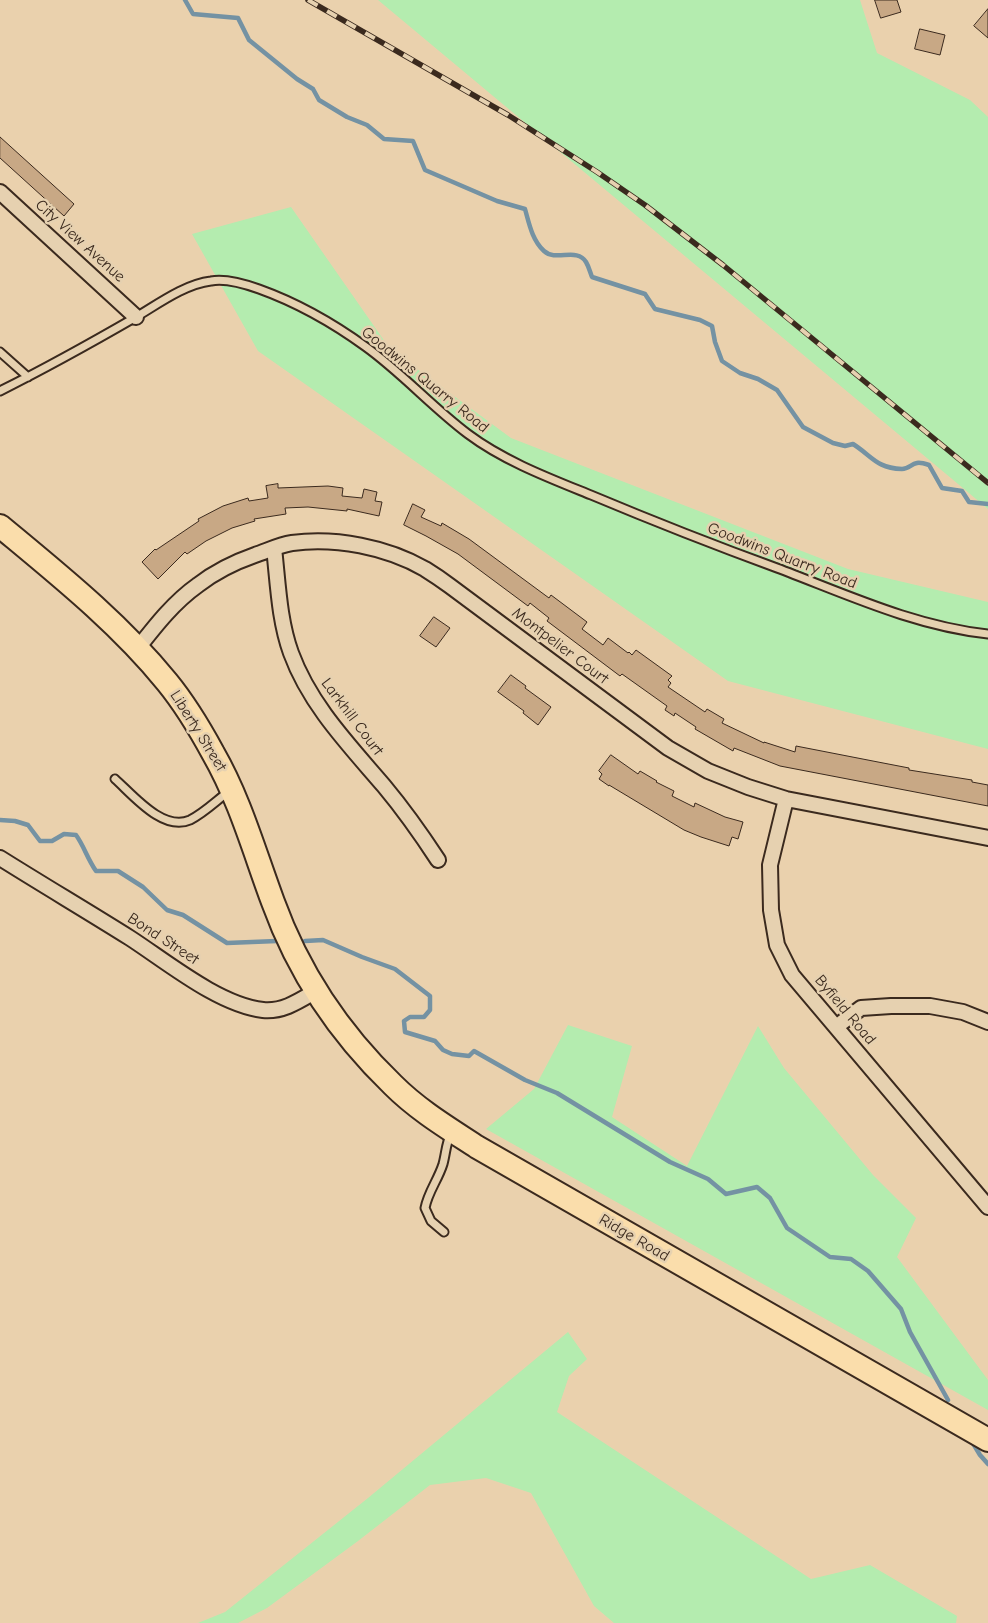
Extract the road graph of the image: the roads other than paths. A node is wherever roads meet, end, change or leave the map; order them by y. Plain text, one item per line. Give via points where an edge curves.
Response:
1 (0, 192) edge
2 (136, 316) junction
3 (0, 352) edge
4 (28, 377) junction
5 (0, 391) edge
6 (0, 526) edge
7 (274, 548) junction
8 (988, 634) edge
9 (138, 648) junction
10 (115, 779) dead end
11 (232, 788) junction
12 (786, 799) junction
13 (988, 838) edge
14 (0, 858) edge
15 (438, 860) dead end
16 (316, 991) junction
17 (988, 1022) edge
18 (836, 1027) junction
19 (452, 1132) junction
20 (988, 1207) edge
21 (444, 1232) dead end
22 (988, 1440) edge

1 - 2 street, City View Avenue
2 - 4 lane, Goodwins Quarry Road
2 - 8 lane, Goodwins Quarry Road via 170,296 212,280 249,286 278,296 319,316 367,348 468,434 521,464 686,534 873,606 935,625
3 - 4 lane
4 - 5 lane, Goodwins Quarry Road
6 - 9 highway, Liberty Street via 88,600
7 - 9 street, Montpelier Court via 234,563 198,584 172,607
7 - 12 street, Montpelier Court via 291,543 352,544 378,550 424,568 668,748 708,771
7 - 15 street, Larkhill Court via 282,618 290,651 302,679 316,703 414,824
9 - 11 highway, Liberty Street via 190,714
10 - 11 lane via 160,818 173,822 190,820
11 - 16 highway, Liberty Street via 273,903
12 - 13 street, Montpelier Court
12 - 18 street, Byfield Road via 770,864 771,910 777,945 792,975
14 - 16 street, Bond Street via 230,1000 247,1007 276,1010 291,1006
16 - 19 highway, Ridge Road via 348,1036 380,1072 414,1104
17 - 18 street via 963,1012 930,1006 891,1006 861,1008
18 - 20 street, Byfield Road
19 - 21 lane via 425,1208 431,1221
19 - 22 highway, Ridge Road

